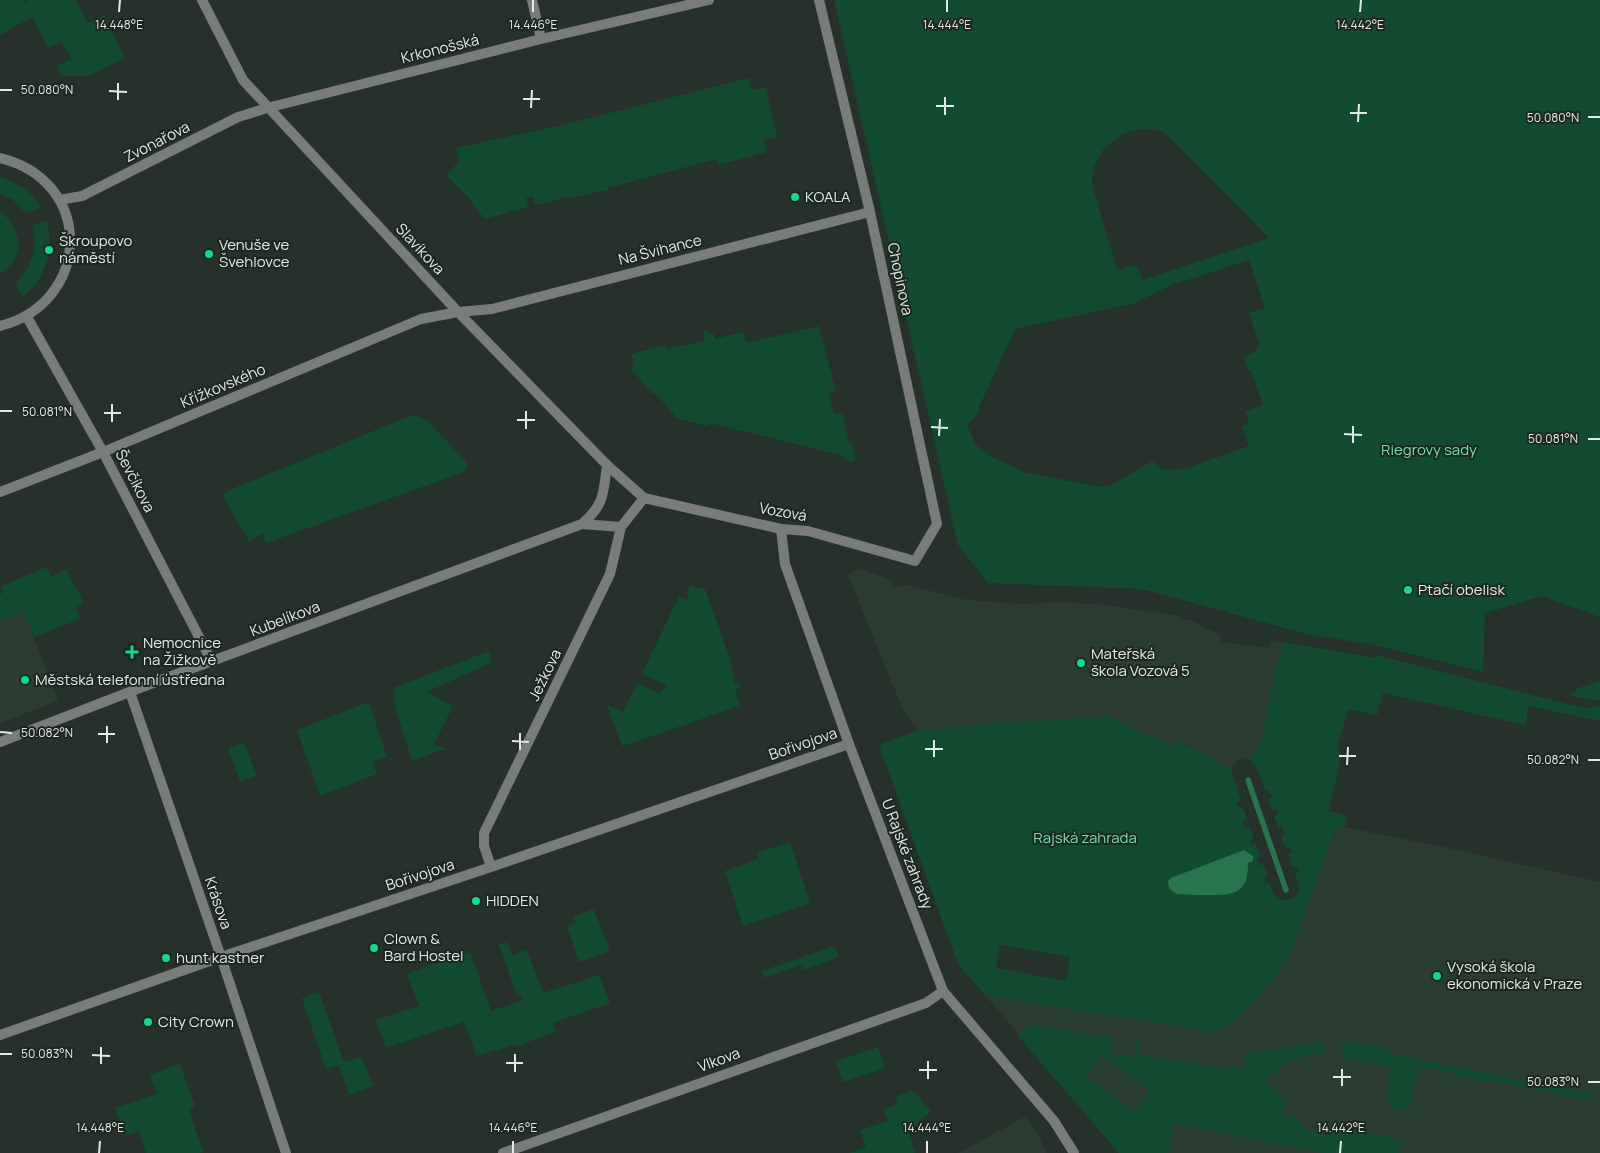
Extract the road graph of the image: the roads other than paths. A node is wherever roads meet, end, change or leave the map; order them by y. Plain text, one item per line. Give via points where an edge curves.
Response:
1 (202, 0) edge
2 (532, 0) edge
3 (709, 0) edge
4 (819, 0) edge
5 (541, 40) junction
6 (267, 108) junction
7 (0, 158) edge
8 (59, 200) junction
9 (870, 212) junction
10 (458, 312) junction
11 (27, 317) junction
12 (0, 326) edge
13 (103, 452) junction
14 (607, 465) junction
15 (0, 492) edge
16 (644, 498) junction
17 (582, 524) junction
18 (621, 527) junction
19 (781, 529) junction
20 (915, 561) joint
21 (212, 662) junction
22 (130, 692) junction
23 (0, 742) edge
24 (849, 744) junction
25 (491, 867) junction
26 (221, 957) junction
27 (944, 991) junction
28 (0, 1035) edge
29 (286, 1153) edge
30 (503, 1153) edge
31 (1074, 1153) edge

1 - 6 street, Slavíkova via 243,80
2 - 5 street
3 - 5 street, Krkonošská
4 - 9 street, Chopinova
5 - 6 street, Krkonošská
6 - 8 street, Zvonařova via 238,118 82,196
6 - 10 street, Slavíkova
7 - 8 street via 26,167 39,176
8 - 11 street via 69,230 68,259 61,280 49,298
9 - 10 street, Na Švihance via 492,309
9 - 20 street, Chopinova via 937,524
10 - 13 street, Křížkovského via 421,319
10 - 14 street, Slavíkova
11 - 12 street
11 - 13 street, Ševčíkova
13 - 15 street, Křížkovského
13 - 21 street, Ševčíkova
14 - 16 street, Slavíkova
14 - 17 street, Kubelíkova via 603,499 594,514
16 - 18 street, Ježkova
16 - 19 street, Vozová
17 - 18 street, Kubelíkova
17 - 21 street, Kubelíkova
18 - 25 street, Ježkova via 610,574 484,833 484,846
19 - 20 street, Vozová via 808,532
19 - 24 street, U Rajské zahrady via 785,564
21 - 22 street, Kubelíkova
22 - 23 street, Kubelíkova
22 - 26 street, Krásova
24 - 25 street, Bořivojova
24 - 27 street, U Rajské zahrady
25 - 26 street, Bořivojova
26 - 28 street, Bořivojova
26 - 29 street, Krásova
27 - 30 street, Vlkova via 926,1003
27 - 31 street, U Rajské zahrady via 1054,1122

